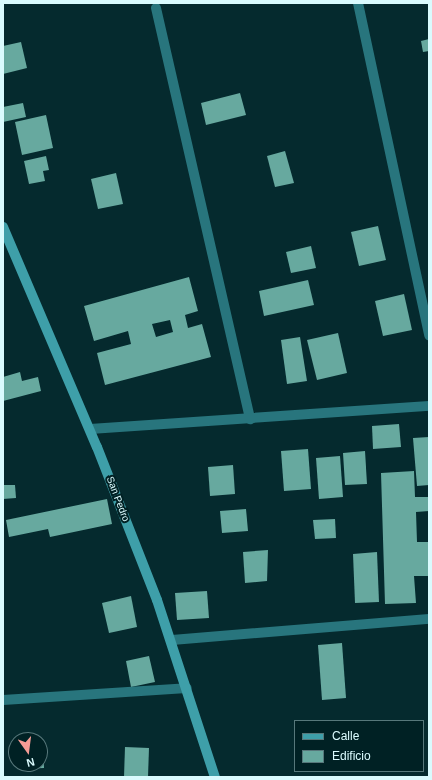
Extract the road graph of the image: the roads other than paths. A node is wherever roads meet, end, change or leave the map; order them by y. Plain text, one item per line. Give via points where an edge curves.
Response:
1 (358, 3) edge
2 (156, 8) dead end
3 (3, 227) edge
4 (429, 335) edge
5 (429, 406) edge
6 (250, 419) junction
7 (90, 429) junction
8 (429, 619) edge
9 (172, 640) junction
10 (187, 688) junction
11 (3, 700) edge
12 (215, 777) edge

1 - 4 street
2 - 6 street
3 - 7 main road, San Pedro
5 - 6 street
6 - 7 street
7 - 9 main road, San Pedro
8 - 9 street
9 - 10 main road, San Pedro
10 - 11 street
10 - 12 main road, San Pedro

